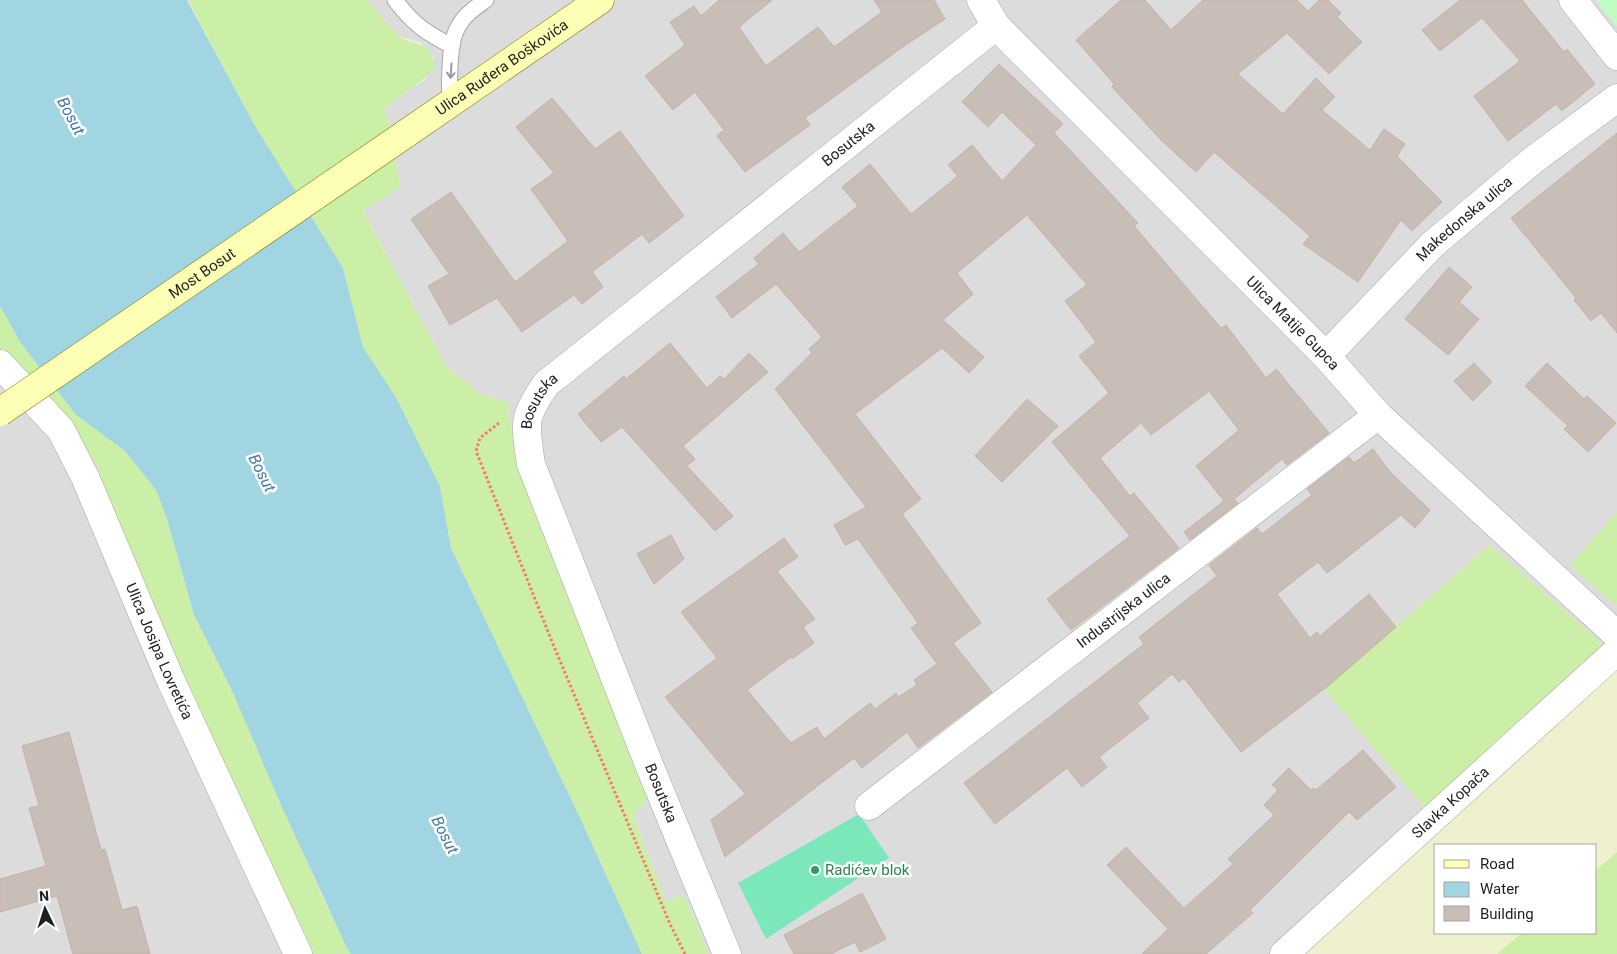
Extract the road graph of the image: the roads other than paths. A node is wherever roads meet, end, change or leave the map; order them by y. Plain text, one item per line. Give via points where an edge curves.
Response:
1 (395, 0) edge
2 (486, 0) edge
3 (600, 0) edge
4 (982, 0) edge
5 (1572, 0) edge
6 (996, 26) junction
7 (452, 46) junction
8 (1617, 56) edge
9 (1617, 98) edge
10 (448, 104) junction
11 (404, 135) joint
12 (1326, 356) junction
13 (0, 364) edge
14 (0, 412) edge
15 (1378, 415) junction
16 (1617, 635) edge
17 (1617, 651) edge
18 (869, 806) dead end
19 (298, 954) edge
20 (727, 954) edge
21 (1284, 954) edge

1 - 7 lane via 422,30
2 - 7 lane via 468,13 456,28
3 - 10 main road, Ulica Ruđera Boškovića
4 - 6 street, Ulica Matije Gupca
5 - 8 street
6 - 12 street, Ulica Matije Gupca
6 - 20 street, Bosutska via 546,384 530,409 526,427 531,464
7 -> 10 lane
9 - 12 street, Makedonska ulica via 1532,160 1432,244
10 - 11 main road, Ulica Ruđera Boškovića
11 - 14 main road, Most Bosut, bridge
12 - 15 street, Ulica Matije Gupca
13 - 19 street, Ulica Josipa Lovretića via 61,430 85,477 171,681
15 - 16 street, Ulica Matije Gupca
15 - 18 street, Industrijska ulica
17 - 21 street, Slavka Kopača

